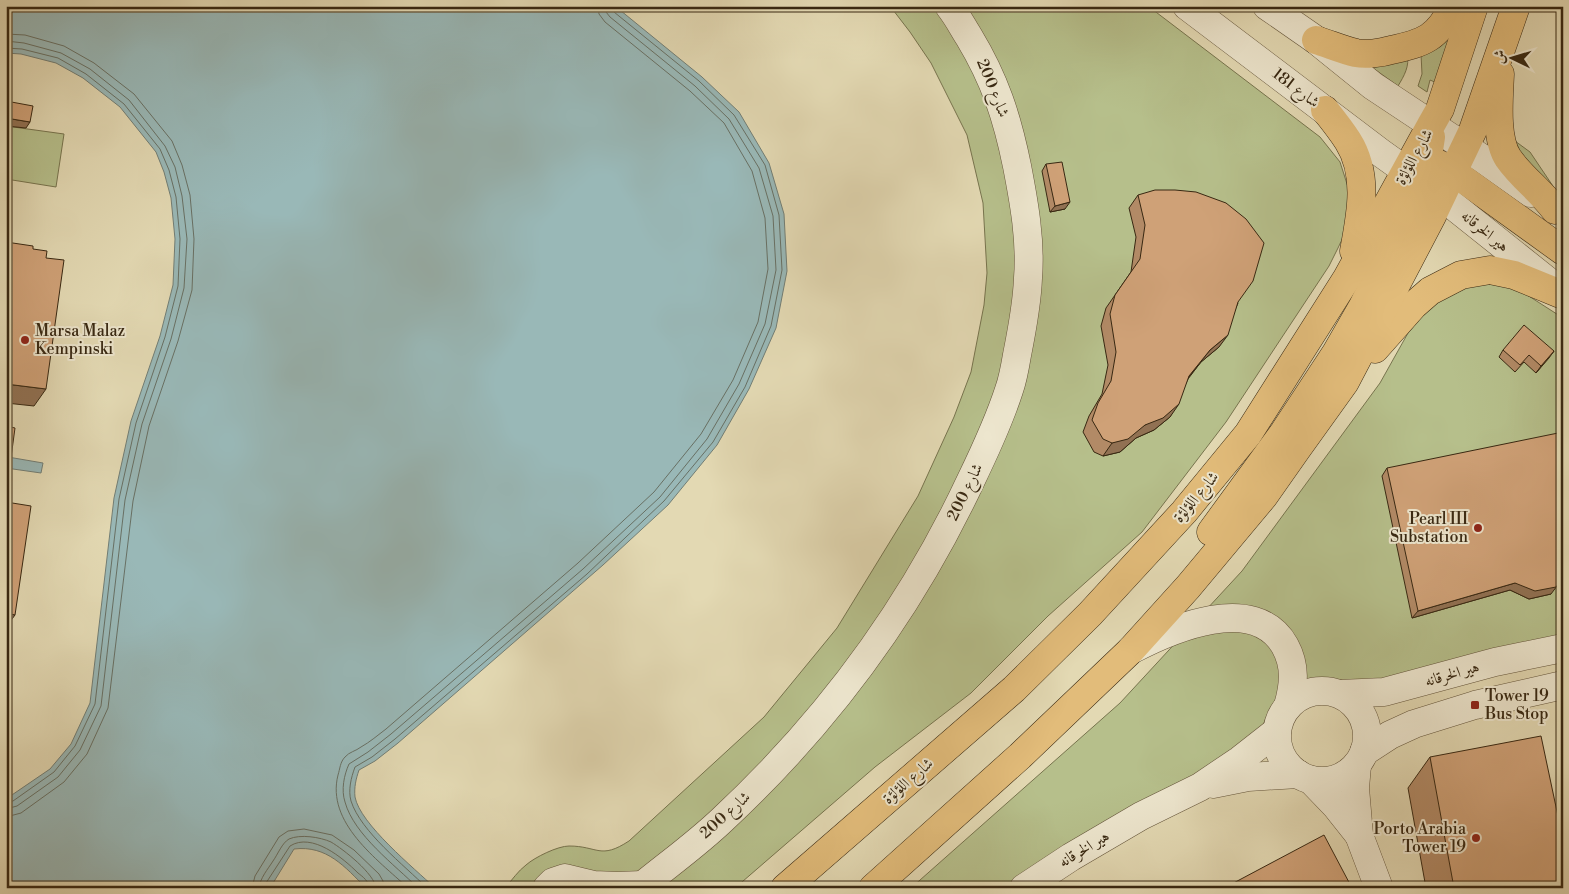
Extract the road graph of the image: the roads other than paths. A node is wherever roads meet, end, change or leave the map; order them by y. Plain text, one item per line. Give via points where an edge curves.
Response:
1 (949, 6) edge
2 (1187, 6) edge
3 (1267, 6) edge
4 (1453, 6) edge
5 (1474, 6) edge
6 (1490, 6) edge
7 (1516, 6) edge
8 (1316, 40) junction
9 (1501, 48) junction
10 (1325, 110) junction
11 (1447, 135) junction
12 (1431, 174) junction
13 (1559, 213) edge
14 (1563, 250) edge
15 (1347, 278) junction
16 (1563, 294) edge
17 (1345, 382) junction
18 (1159, 619) junction
19 (1563, 648) edge
20 (1131, 650) junction
21 (1563, 685) edge
22 (1340, 694) junction
23 (1288, 706) junction
24 (1277, 731) junction
25 (1361, 758) junction
26 (1305, 777) junction
27 (1200, 787) junction
28 (1359, 835) junction
29 (642, 886) edge
30 (547, 888) edge
31 (785, 888) edge
32 (873, 888) edge
33 (1024, 888) edge
34 (1379, 888) edge

1 - 29 street, شارع 200 via 996,89 1009,127 1021,189 1028,236 1029,276 1010,389 992,436 917,584 863,662 806,734 762,781 721,821
2 - 10 street, شارع 181
3 - 8 street
4 - 8 main road via 1447,20 1433,35 1416,45 1384,52 1358,53
5 - 11 main road, شارع اللؤلؤة via 1440,110
6 - 11 main road
7 - 9 main road, شارع اللؤلؤة
8 - 11 street via 1373,86
9 - 11 main road, شارع اللؤلؤة via 1473,130
9 - 13 main road via 1501,143 1508,158
10 - 12 street, شارع 181 via 1380,153
10 - 15 main road via 1349,142 1360,175 1359,227
11 - 12 main road, شارع اللؤلؤة
11 - 12 main road
11 - 13 street
12 - 14 main road
12 - 15 main road, شارع اللؤلؤة
12 - 16 street, هير الخرقانه
12 - 17 main road, شارع اللؤلؤة
12 - 18 main road via 1336,353 1284,432 1179,578
15 - 31 main road, شارع اللؤلؤة via 1248,434 1170,527 1090,614 1014,690
16 - 17 main road via 1514,275 1490,270 1461,275 1430,291 1414,305
17 - 18 main road, شارع اللؤلؤة via 1264,496
18 - 20 main road, شارع اللؤلؤة
19 - 22 street, هير الخرقانه via 1495,662 1384,692
20 - 23 street via 1192,624 1236,618 1256,621 1275,633 1289,655 1294,680
20 - 32 main road, شارع اللؤلؤة via 1020,756
21 - 25 street via 1475,705 1414,724 1390,735
22 - 23 street via 1312,692
22 - 25 street via 1354,704 1364,718 1367,735
23 - 24 street
24 - 26 street via 1281,755 1288,766
24 - 27 street, هير الخرقانه
25 - 26 street via 1348,773 1336,779 1324,781
25 - 28 street via 1355,797
26 - 27 street, هير الخرقانه via 1248,777
26 - 28 street via 1336,806
27 - 33 street, هير الخرقانه via 1141,816
28 - 34 street
29 - 30 street, شارع 200 via 594,885 565,878

